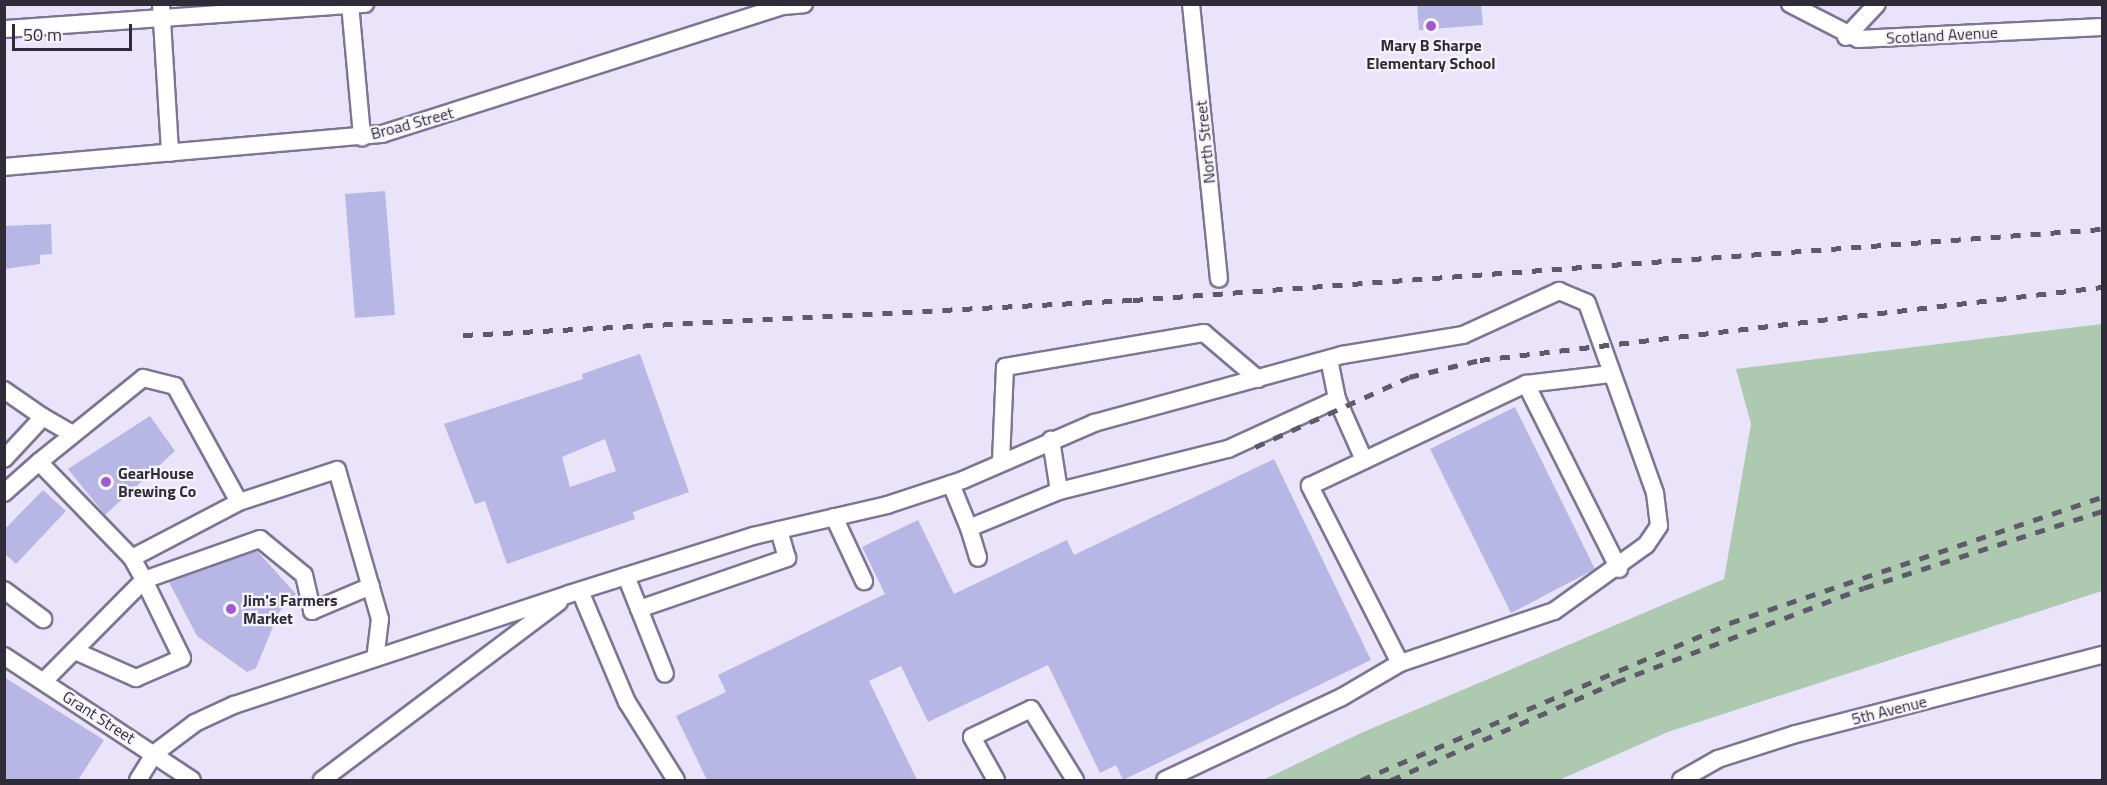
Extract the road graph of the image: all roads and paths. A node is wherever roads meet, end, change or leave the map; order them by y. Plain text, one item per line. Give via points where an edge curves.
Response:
1 (804, 4) edge
2 (1191, 4) edge
3 (1790, 4) edge
4 (1877, 4) edge
5 (356, 6) edge
6 (755, 10) edge
7 (162, 12) edge
8 (2103, 27) edge
9 (4, 29) edge
10 (1845, 37) junction
11 (362, 137) junction
12 (170, 153) junction
13 (4, 167) edge
14 (1219, 279) dead end
15 (1329, 359) junction
16 (1610, 374) junction
17 (1258, 380) junction
18 (1526, 384) junction
19 (7, 397) edge
20 (1337, 399) junction
21 (43, 417) junction
22 (72, 434) junction
23 (1051, 440) junction
24 (4, 459) edge
25 (1364, 460) junction
26 (39, 462) junction
27 (1001, 462) junction
28 (951, 484) junction
29 (1059, 490) junction
30 (4, 493) edge
31 (239, 502) junction
32 (834, 517) junction
33 (969, 528) junction
34 (779, 530) junction
35 (132, 558) junction
36 (978, 558) dead end
37 (1619, 569) junction
38 (626, 576) junction
39 (144, 580) junction
40 (864, 581) dead end
41 (371, 586) junction
42 (4, 590) edge
43 (574, 592) junction
44 (639, 609) junction
45 (43, 619) dead end
46 (75, 651) junction
47 (2103, 655) edge
48 (4, 656) edge
49 (375, 658) junction
50 (1400, 663) junction
51 (664, 674) dead end
52 (44, 681) junction
53 (155, 753) junction
54 (138, 780) edge
55 (192, 780) edge
56 (322, 780) edge
57 (676, 780) edge
58 (996, 780) edge
59 (1076, 780) edge
60 (1165, 780) edge
61 (1681, 780) edge

1 - 6 street, Broad Street
2 - 14 street, North Street
3 - 10 street
4 - 10 street
5 - 7 street
5 - 11 street
6 - 11 street, Broad Street
7 - 9 street
7 - 12 street
8 - 10 street, Scotland Avenue
11 - 12 street, Broad Street
12 - 13 street, Broad Street
15 - 16 street via 1463,335 1559,291 1587,303
15 - 17 street
15 - 20 street
16 - 18 street
16 - 37 street via 1654,493 1659,526
17 - 23 street via 1094,423
17 - 27 street via 1204,333 1005,367
18 - 25 street
18 - 37 street
19 - 21 street
20 - 25 street
20 - 29 street via 1228,449
21 - 22 street
21 - 24 street
22 - 26 street
22 - 31 street via 142,378 176,386
23 - 27 street
23 - 29 street
25 - 50 street via 1310,486
26 - 30 street
26 - 35 street
27 - 28 street
28 - 32 street
28 - 33 street
29 - 33 street
31 - 35 street
31 - 41 street via 337,470
32 - 34 street
32 - 40 street
33 - 36 street
34 - 38 street
34 - 44 street via 787,558
35 - 39 street
37 - 50 street via 1554,611
38 - 43 street
38 - 44 street
39 - 41 street via 260,539 304,575 312,611
39 - 46 street
39 - 46 street via 182,658 136,678
41 - 49 street via 380,619
42 - 45 street
43 - 49 street
43 - 56 street
43 - 57 street via 627,702
44 - 51 street
46 - 52 street
47 - 61 street, 5th Avenue via 1796,734 1718,759
48 - 52 street, Grant Street
49 - 53 street via 234,705 195,723
50 - 60 street via 1340,698
52 - 53 street, Grant Street
53 - 54 street
53 - 55 street, Grant Street
58 - 59 street via 972,737 1031,710

